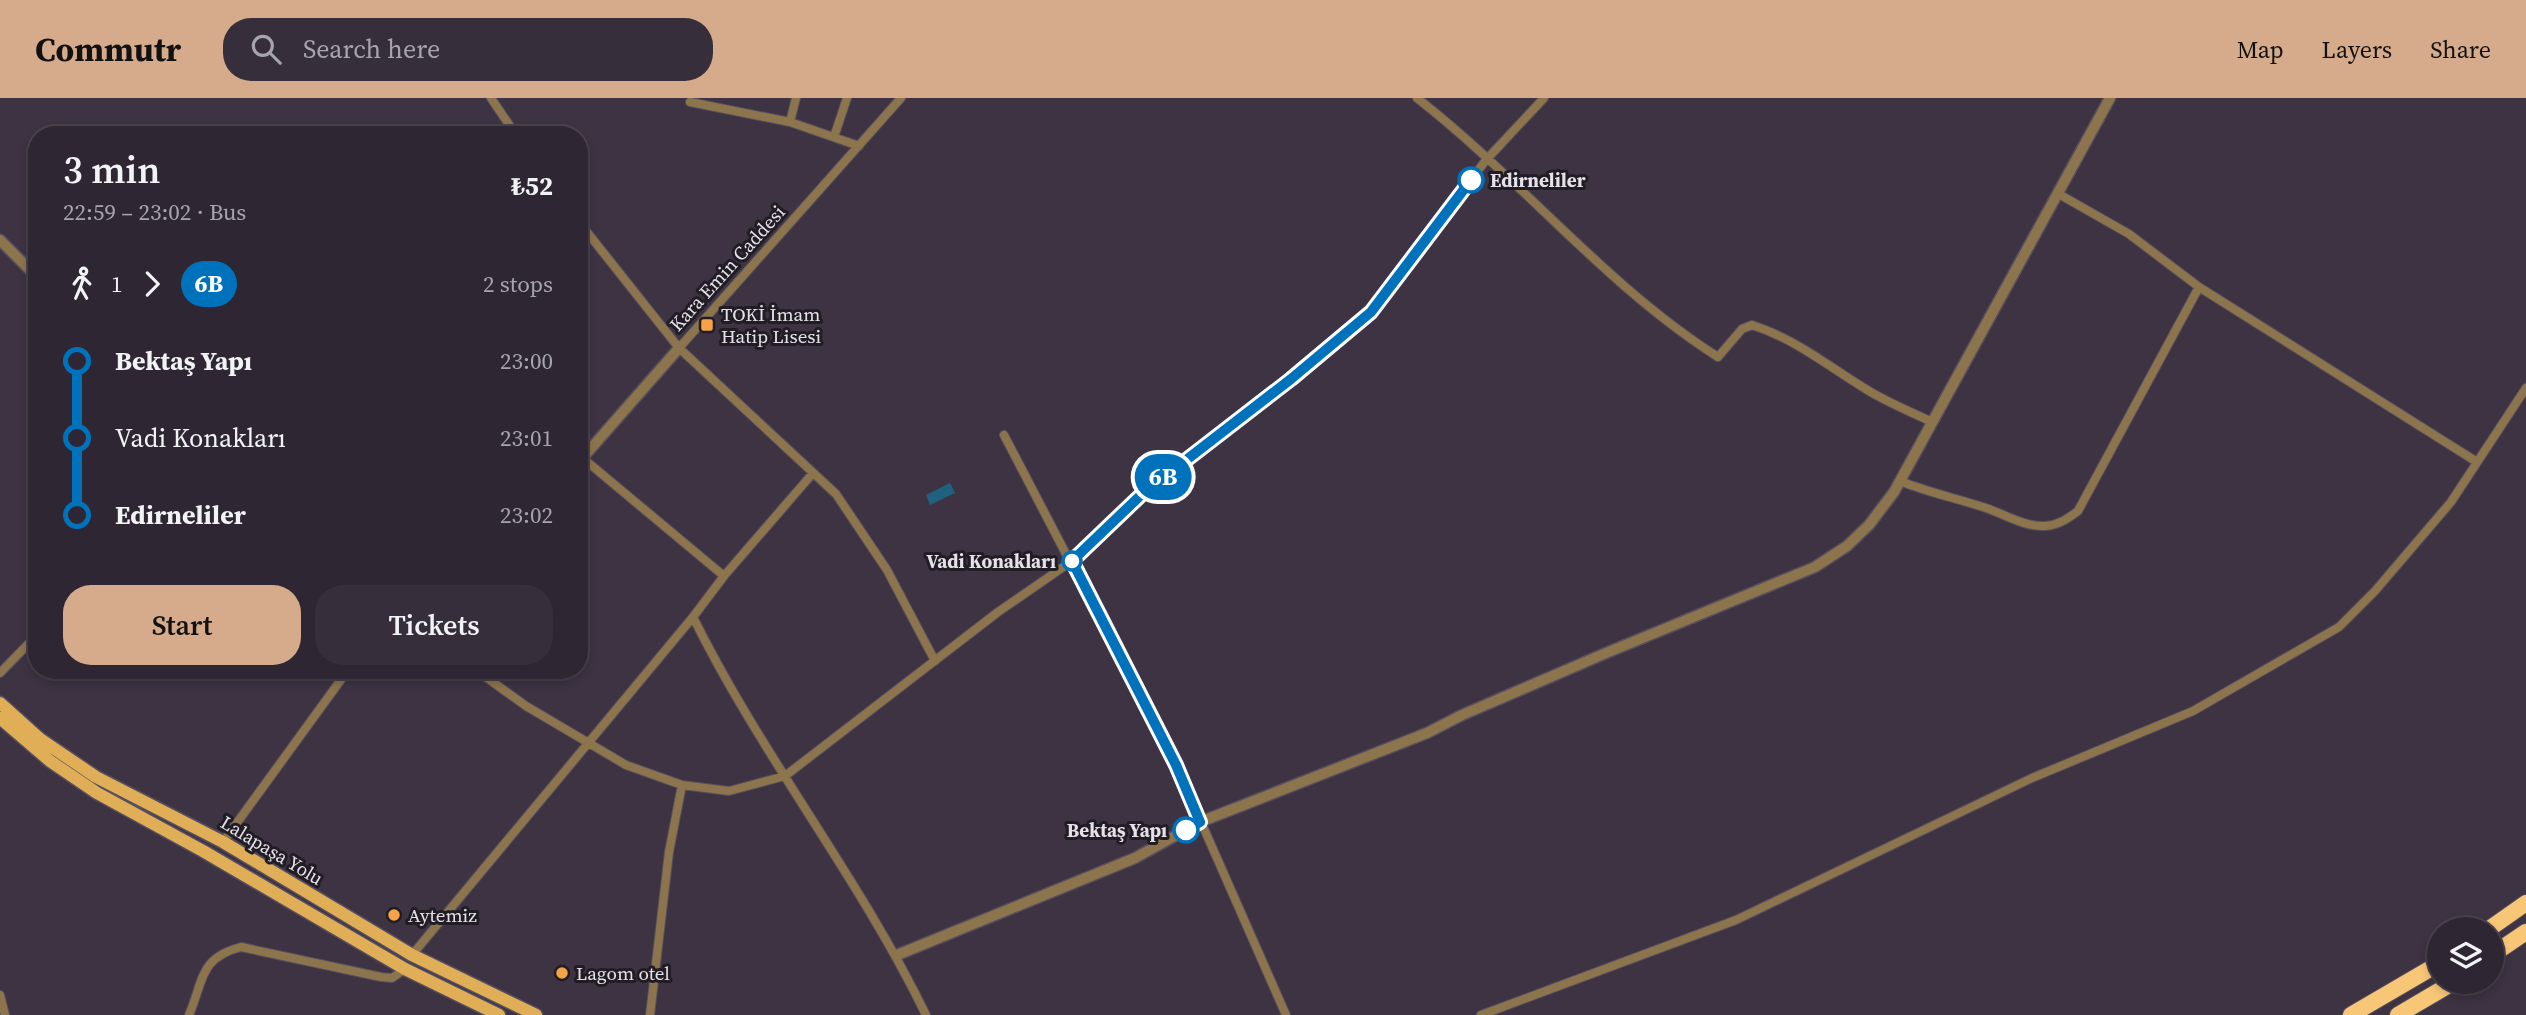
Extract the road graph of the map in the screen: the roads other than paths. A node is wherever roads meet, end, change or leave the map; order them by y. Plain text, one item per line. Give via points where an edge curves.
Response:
1 (491, 98) edge
2 (796, 98) edge
3 (847, 98) edge
4 (901, 98) edge
5 (1417, 98) edge
6 (1544, 98) edge
7 (2110, 98) edge
8 (690, 102) dead end
9 (790, 122) junction
10 (510, 126) edge
11 (834, 137) junction
12 (859, 146) junction
13 (1486, 160) junction
14 (2057, 193) junction
15 (588, 233) edge
16 (0, 240) edge
17 (28, 267) edge
18 (2199, 287) junction
19 (679, 348) junction
20 (2526, 388) edge
21 (1932, 422) junction
22 (1004, 435) dead end
23 (588, 450) edge
24 (2477, 463) junction
25 (588, 466) edge
26 (813, 473) junction
27 (1900, 481) junction
28 (1072, 561) junction
29 (724, 576) junction
30 (693, 617) junction
31 (28, 644) edge
32 (935, 661) junction
33 (0, 673) edge
34 (341, 679) edge
35 (490, 679) edge
36 (0, 702) edge
37 (0, 718) edge
38 (588, 744) junction
39 (785, 776) junction
40 (681, 785) junction
41 (1200, 822) junction
42 (223, 842) junction
43 (2526, 903) edge
44 (2504, 918) edge
45 (2526, 932) edge
46 (2504, 947) edge
47 (412, 955) junction
48 (897, 955) junction
49 (405, 969) junction
50 (2427, 971) edge
51 (2434, 994) edge
52 (0, 995) edge
53 (491, 1013) edge
54 (5, 1015) edge
55 (188, 1015) edge
56 (536, 1015) edge
57 (650, 1015) edge
58 (926, 1015) edge
59 (1286, 1015) edge
60 (1481, 1015) edge
61 (2351, 1015) edge
62 (2398, 1015) edge

1 - 10 street
2 - 9 street
3 - 11 street
4 - 12 street, Kara Emin Caddesi
5 - 13 street via 1469,139
6 - 13 street
7 - 14 street
8 - 9 street
9 - 11 street
11 - 12 street
12 - 19 street, Kara Emin Caddesi
13 - 21 street via 1684,335 1718,357 1742,329 1752,325 1777,333 1869,391
13 - 28 street via 1371,312 1141,495
14 - 18 street via 2129,234
14 - 21 street
15 - 19 street
16 - 17 street
18 - 24 street
18 - 27 street via 2078,511 2063,523 2042,526 2014,520
19 - 23 street, Kara Emin Caddesi
19 - 26 street
20 - 24 street
21 - 27 street
22 - 28 street
24 - 60 street via 2451,502 2339,627 2193,710 2032,778 1736,920
25 - 29 street
26 - 29 street
26 - 32 street via 860,525
27 - 41 street via 1869,525 1815,567 1427,733
28 - 32 street
28 - 41 street via 1176,765
29 - 30 street
30 - 38 street
30 - 39 street via 720,671
31 - 33 street
32 - 39 street
34 - 42 street
35 - 38 street
36 - 42 main road, Lalapaşa Yolu via 40,739 96,777
37 - 49 main road, Lalapaşa Yolu via 97,793
38 - 40 street via 626,765
38 - 47 street
39 - 40 street via 729,791
39 - 48 street
40 - 57 street via 668,852
41 - 48 street via 1135,858
41 - 59 street
42 - 47 main road, Lalapaşa Yolu
43 - 44 highway
45 - 46 highway
47 - 56 main road, Lalapaşa Yolu
48 - 58 street
49 - 53 main road, Lalapaşa Yolu
49 - 55 street via 392,978 381,977 241,947 219,953 206,967
50 - 61 highway
51 - 62 highway
52 - 54 street

